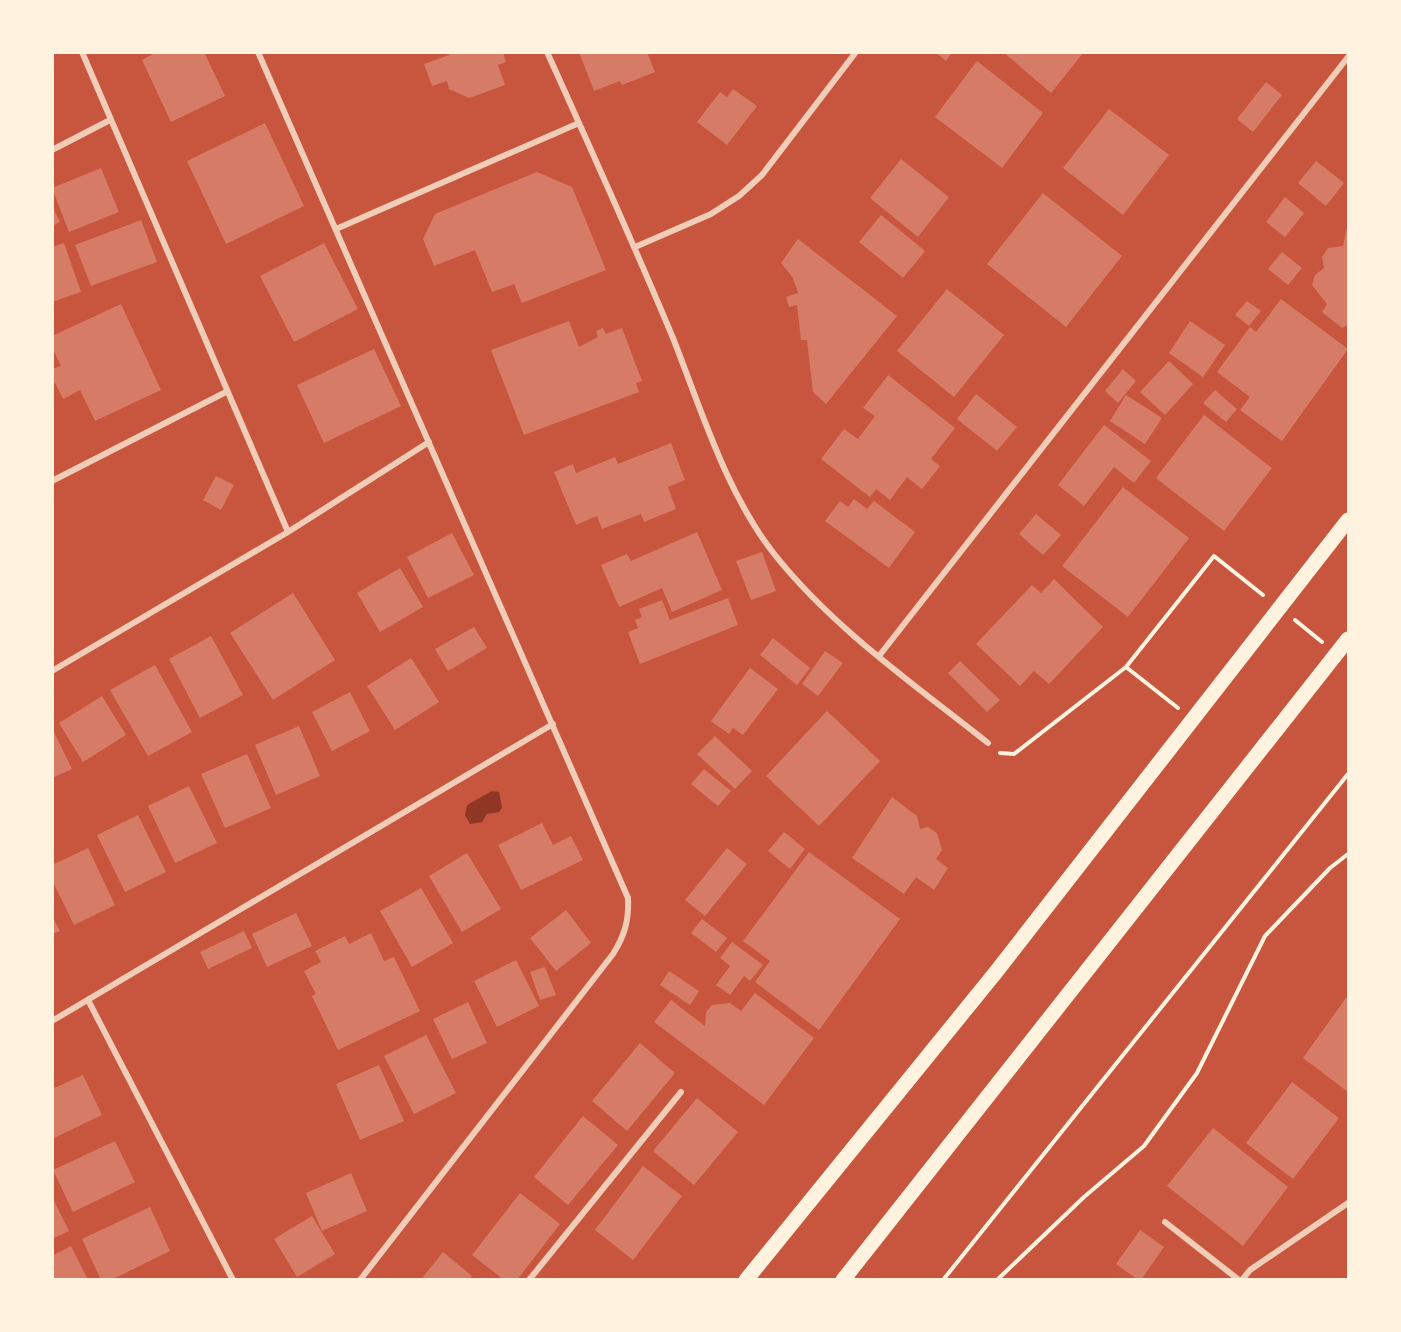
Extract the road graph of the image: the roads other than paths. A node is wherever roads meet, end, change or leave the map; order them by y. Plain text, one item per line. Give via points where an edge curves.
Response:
1 (82, 52) edge
2 (258, 52) edge
3 (547, 52) edge
4 (856, 52) edge
5 (1348, 57) edge
6 (110, 120) junction
7 (579, 123) junction
8 (52, 150) edge
9 (336, 229) junction
10 (635, 247) junction
11 (226, 392) junction
12 (429, 442) junction
13 (52, 481) edge
14 (1348, 520) edge
15 (288, 532) junction
16 (1348, 639) edge
17 (879, 656) junction
18 (52, 661) edge
19 (54, 670) edge
20 (553, 723) junction
21 (988, 743) road end
22 (88, 1000) junction
23 (52, 1021) edge
24 (681, 1092) dead end
25 (1348, 1203) edge
26 (1165, 1222) dead end
27 (233, 1280) edge
28 (360, 1280) edge
29 (529, 1280) edge
30 (746, 1280) edge
31 (843, 1280) edge
32 (1240, 1280) edge

1 - 6 street
2 - 9 street
3 - 7 street
4 - 10 street via 762,175 739,196 711,214
5 - 17 street
6 - 8 street
6 - 11 street
7 - 9 street
7 - 10 street
9 - 12 street
10 - 17 street via 749,516 773,553 804,589
11 - 13 street
11 - 15 street
12 - 15 street
12 - 20 street
14 - 30 main road via 996,972
15 - 19 street
16 - 31 main road
17 - 21 street
18 - 19 street
20 - 22 street
20 - 28 street via 628,898 629,918 624,937
22 - 23 street
22 - 27 street
24 - 29 street
25 - 32 street
26 - 32 street

